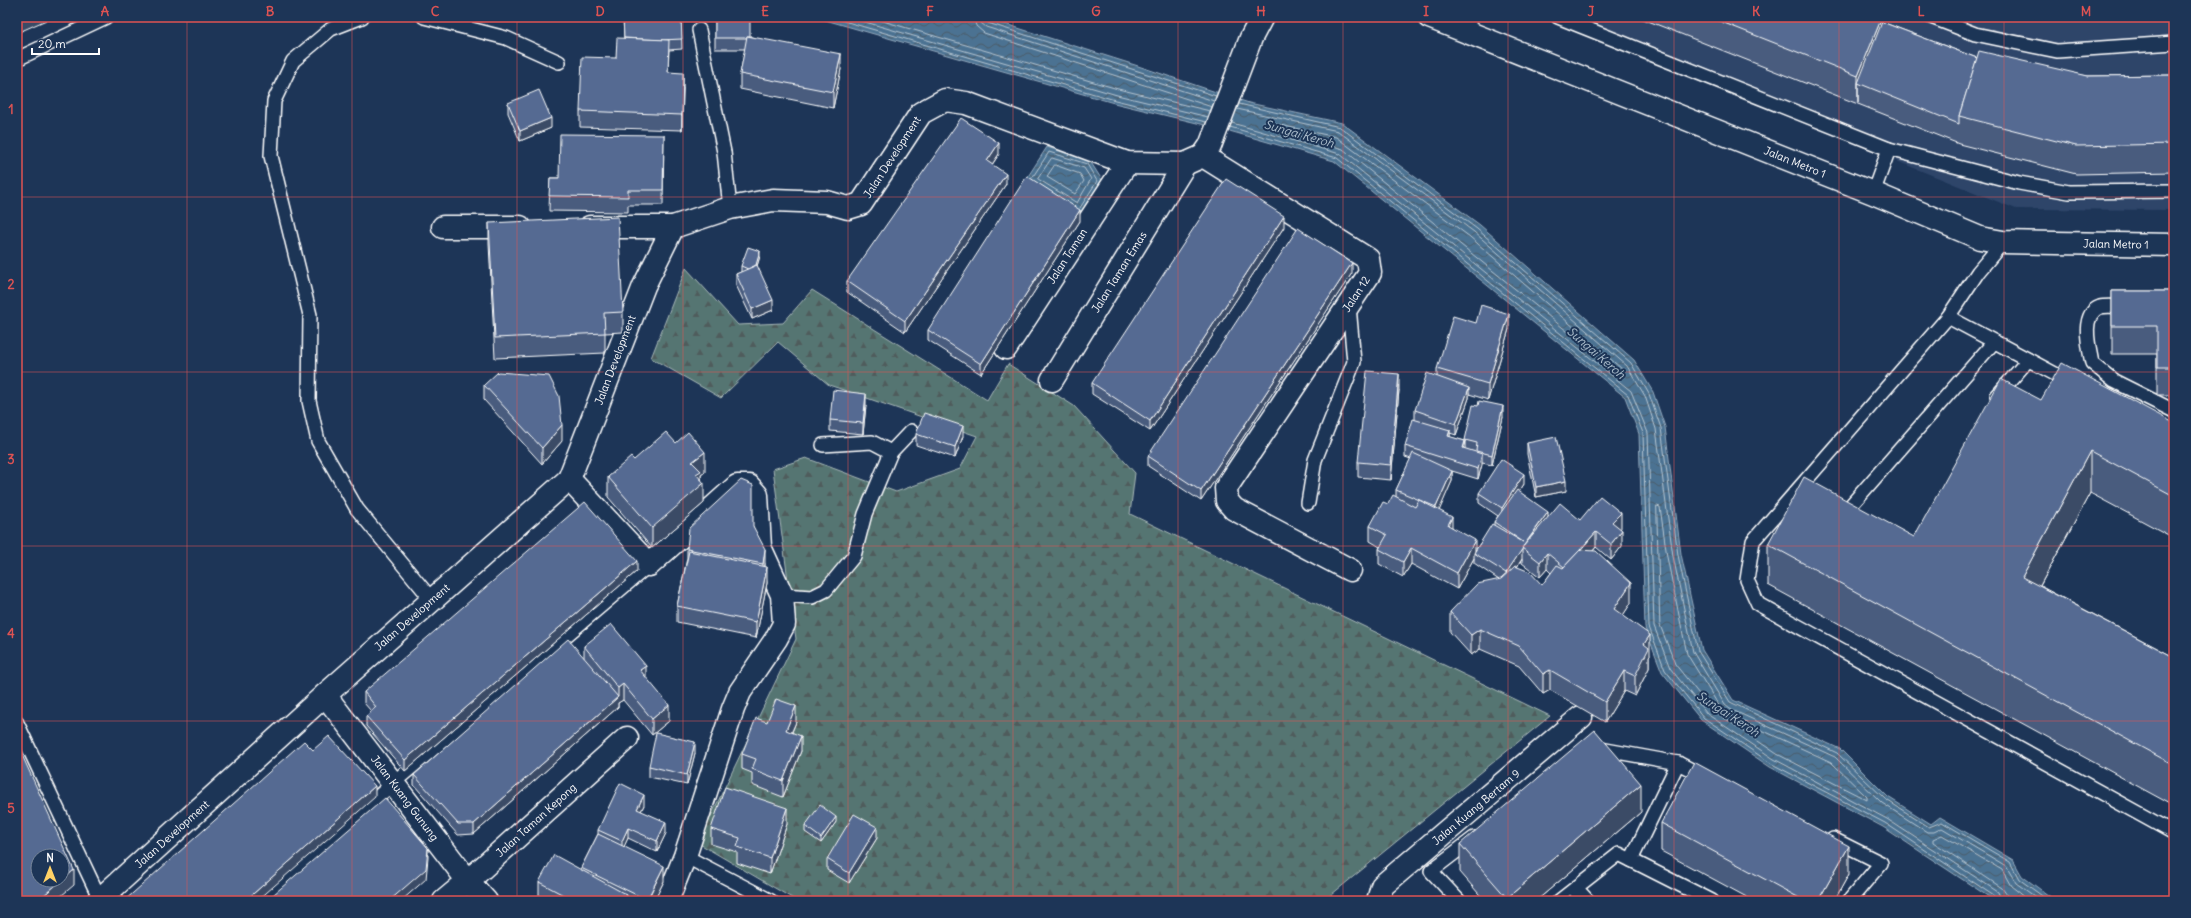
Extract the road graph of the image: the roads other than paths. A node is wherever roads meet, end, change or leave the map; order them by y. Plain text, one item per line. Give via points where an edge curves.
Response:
1 (106, 17) edge
2 (362, 17) edge
3 (424, 17) edge
4 (1262, 17) edge
5 (1429, 17) edge
6 (1558, 17) edge
7 (1932, 17) edge
8 (1468, 24) edge
9 (699, 30) dead end
10 (2174, 43) edge
11 (17, 59) edge
12 (559, 62) dead end
13 (1889, 148) junction
14 (1199, 155) junction
15 (1128, 163) junction
16 (2174, 191) edge
17 (1873, 193) junction
18 (730, 208) junction
19 (673, 226) junction
20 (444, 227) dead end
21 (538, 227) edge
22 (570, 227) edge
23 (2003, 242) junction
24 (2174, 245) edge
25 (1349, 306) junction
26 (2144, 307) edge
27 (1948, 318) junction
28 (1994, 342) junction
29 (1006, 348) dead end
30 (2028, 360) junction
31 (1052, 380) dead end
32 (2084, 389) edge
33 (1989, 407) edge
34 (2174, 410) edge
35 (911, 431) dead end
36 (823, 445) dead end
37 (891, 452) junction
38 (569, 479) junction
39 (1308, 503) dead end
40 (1833, 514) edge
41 (649, 565) junction
42 (1350, 570) dead end
43 (782, 595) junction
44 (432, 600) junction
45 (325, 694) junction
46 (1581, 717) dead end
47 (17, 723) edge
48 (627, 738) dead end
49 (1583, 751) edge
50 (1678, 763) junction
51 (393, 783) junction
52 (1720, 784) edge
53 (1486, 828) edge
54 (1818, 832) edge
55 (2174, 833) edge
56 (685, 856) junction
57 (1631, 860) junction
58 (468, 881) junction
59 (1576, 888) junction
60 (100, 901) edge
61 (264, 901) edge
62 (444, 901) edge
63 (486, 901) edge
64 (667, 901) edge
65 (771, 901) edge
66 (1378, 901) edge
67 (1459, 901) edge
68 (1559, 901) edge
69 (1588, 901) edge
70 (1712, 901) edge
71 (1849, 901) edge

1 - 11 lane
2 - 44 lane via 331,29 293,61 274,101 271,156 310,314 309,401 318,441 356,509
3 - 12 lane via 506,38
4 - 14 street, Jalan Taman Emas
5 - 8 street, Jalan Metro 1
6 - 13 lane
7 - 10 lane via 1975,34 2057,51
8 - 17 street, Jalan Metro 1
9 - 18 lane via 724,152
13 - 16 lane via 2019,183 2069,192
13 - 17 lane
14 - 15 street, Jalan Development
14 - 25 street, Jalan 12 via 1368,259 1370,273
14 - 31 street, Jalan Taman Emas
15 - 18 street, Jalan Development via 966,103 945,100 921,113 861,204 848,208 827,202 773,200
15 - 29 street, Jalan Taman
17 - 23 street, Jalan Metro 1 via 1980,238
18 - 19 street, Jalan Development
19 - 22 street
19 - 38 street, Jalan Development via 644,286
20 - 21 street
23 - 24 street, Jalan Metro 1
23 - 27 lane via 1978,272
25 - 39 lane via 1354,362 1316,460
25 - 42 street, Jalan 12 via 1226,488 1227,501 1234,509
26 - 34 lane via 2100,308 2091,314 2088,324 2092,363 2114,381
27 - 28 lane
27 - 55 lane via 1800,496 1753,541 1747,580 1758,604
28 - 30 lane
28 - 40 lane via 1852,504 1847,513 1851,524
30 - 32 lane
30 - 33 lane
35 - 37 lane
36 - 37 lane via 872,442
37 - 43 lane via 865,514 854,556 826,590 812,597
38 - 41 street
38 - 44 street, Jalan Development
41 - 43 street via 737,486 749,486 757,495 760,547
41 - 51 lane
43 - 56 street via 784,624 740,692 732,709
44 - 45 street, Jalan Development
45 - 51 street, Jalan Kuang Gunung
45 - 60 street, Jalan Development
46 - 66 street, Jalan Kuang Bertam 9 via 1382,886
47 - 60 lane
48 - 58 street, Jalan Taman Kepong
49 - 50 lane via 1589,747
50 - 52 lane
50 - 57 lane
51 - 58 street, Jalan Kuang Gunung
51 - 61 lane
53 - 67 lane via 1431,871
54 - 71 lane via 1881,863
56 - 64 street
56 - 65 lane
57 - 59 lane via 1619,854
57 - 70 lane
58 - 62 street, Jalan Taman Kepong
58 - 63 street, Jalan Kuang Gunung
59 - 68 lane
59 - 69 lane

